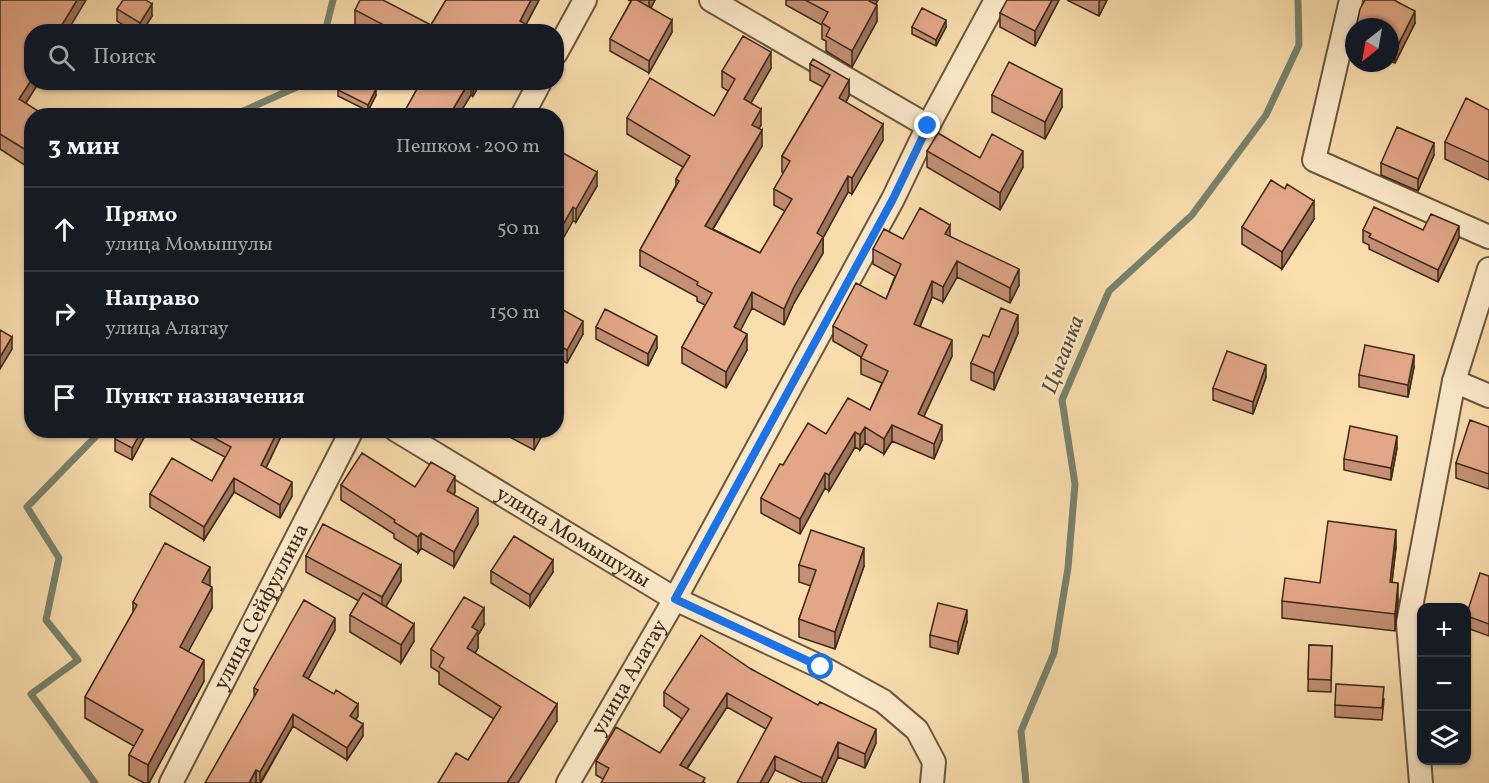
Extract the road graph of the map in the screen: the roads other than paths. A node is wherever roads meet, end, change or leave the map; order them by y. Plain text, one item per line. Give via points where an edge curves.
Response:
1 (585, 0) edge
2 (711, 0) edge
3 (996, 0) edge
4 (1351, 0) edge
5 (564, 38) edge
6 (536, 90) edge
7 (526, 108) edge
8 (928, 126) junction
9 (1489, 237) edge
10 (1489, 269) edge
11 (1454, 381) junction
12 (1489, 396) edge
13 (348, 438) edge
14 (409, 438) edge
15 (675, 599) junction
16 (171, 783) edge
17 (568, 783) edge
18 (932, 783) edge
19 (1421, 783) edge

1 - 5 street
2 - 8 street
3 - 8 street, улица Алатау
4 - 9 street via 1314,160
6 - 7 street
8 - 15 street, улица Алатау via 887,210
10 - 11 street
11 - 12 street
11 - 19 street via 1408,624
13 - 16 street, улица Сейфуллина
14 - 15 street, улица Момышулы
15 - 17 street, улица Алатау
15 - 18 street, улица Момышулы via 883,700 917,730 934,762

